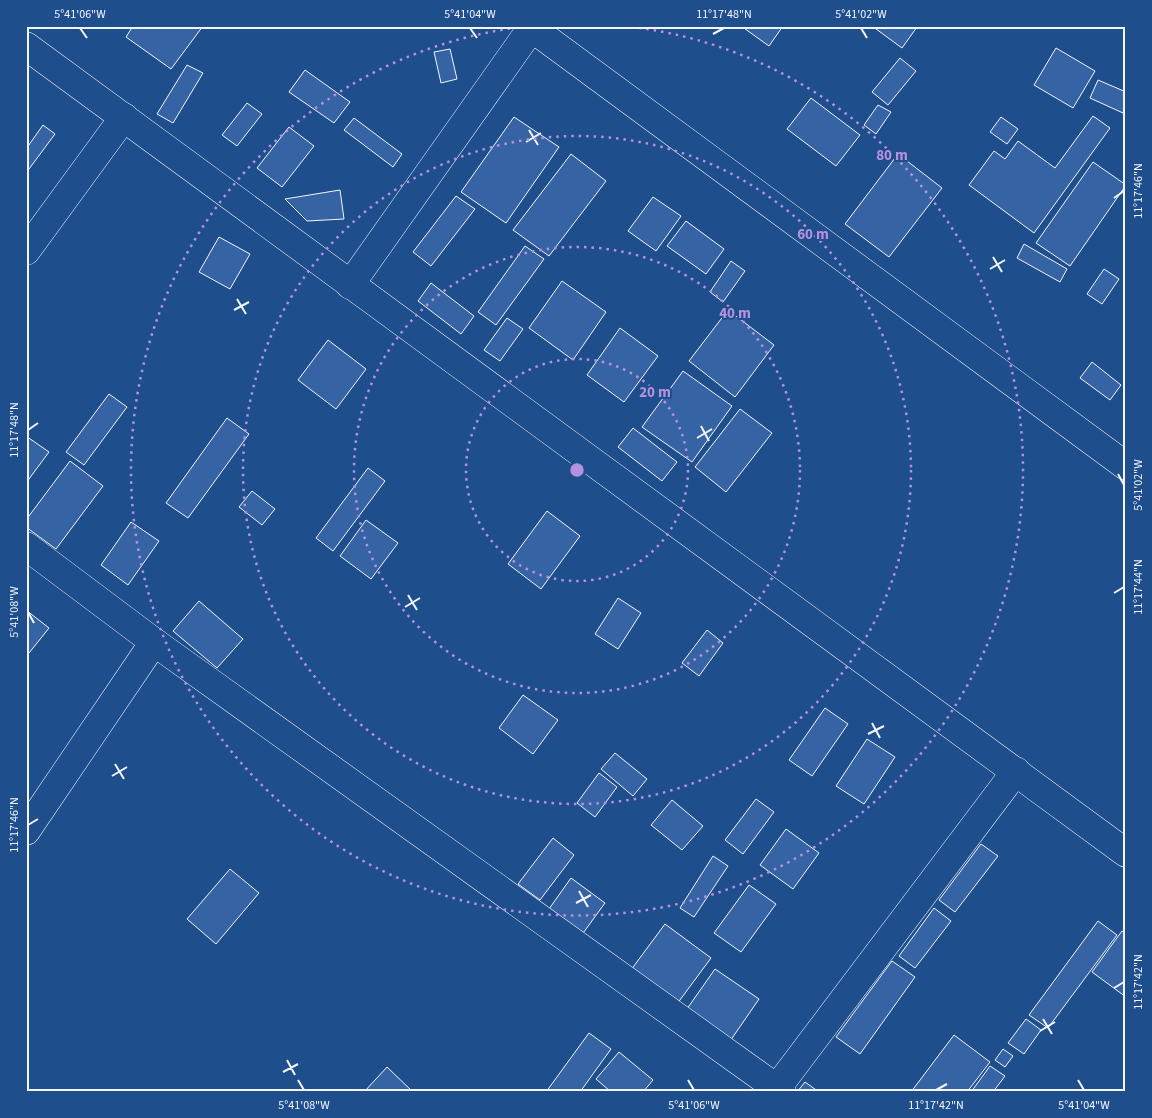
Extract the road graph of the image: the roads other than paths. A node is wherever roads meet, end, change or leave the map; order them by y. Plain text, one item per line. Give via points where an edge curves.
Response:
1 (531, 27) edge
2 (26, 46) edge
3 (124, 117) junction
4 (26, 251) edge
5 (350, 285) junction
6 (1126, 466) edge
7 (26, 546) edge
8 (154, 642) junction
9 (1016, 771) junction
10 (26, 831) edge
11 (1126, 854) edge
12 (778, 1090) edge

1 - 5 street
1 - 6 street
2 - 3 street
3 - 4 street
3 - 5 street
5 - 9 street
7 - 8 street
8 - 10 street
8 - 12 street
9 - 11 street
9 - 12 street

